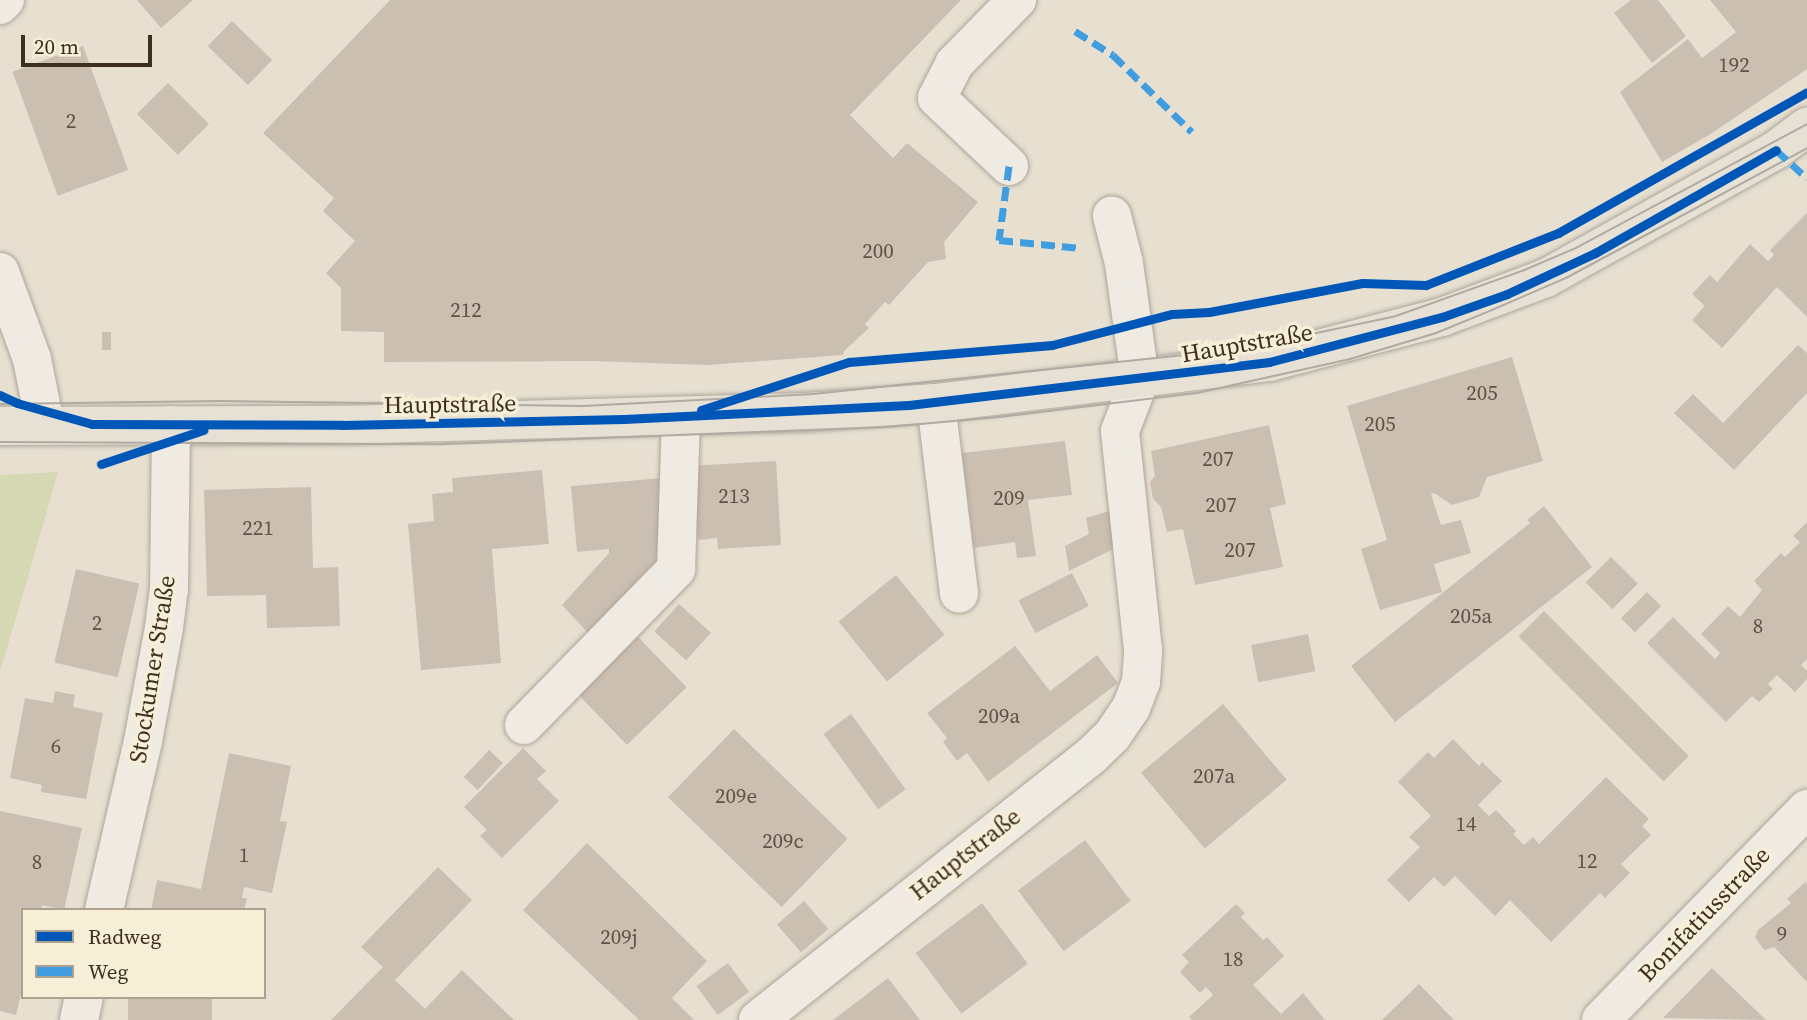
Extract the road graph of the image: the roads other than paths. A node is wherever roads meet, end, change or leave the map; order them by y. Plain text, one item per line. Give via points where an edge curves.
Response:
1 (5, 0) edge
2 (1017, 0) edge
3 (0, 5) edge
4 (1807, 127) edge
5 (1792, 146) edge
6 (1009, 166) dead end
7 (1112, 216) dead end
8 (0, 272) edge
9 (1140, 379) junction
10 (936, 403) junction
11 (681, 417) junction
12 (45, 424) junction
13 (172, 425) junction
14 (0, 426) edge
15 (959, 594) dead end
16 (524, 725) dead end
17 (1800, 829) edge
18 (104, 908) edge
19 (84, 999) edge
20 (79, 1020) edge
21 (758, 1020) edge
22 (1601, 1020) edge

1 - 3 street
2 - 6 street via 954,64 937,98
4 - 5 main road, Hauptstraße
5 - 9 main road, Hauptstraße via 1595,253 1507,294 1307,354
7 - 9 street via 1124,262
8 - 12 street via 32,359
9 - 10 main road, Hauptstraße
9 - 21 street, Hauptstraße via 1119,431 1143,650 1141,682 1131,708 1091,756
10 - 11 main road, Hauptstraße
10 - 15 street
11 - 13 main road, Hauptstraße
11 - 16 street via 676,569
12 - 13 main road, Hauptstraße
12 - 14 main road, Hauptstraße
13 - 18 street, Stockumer Straße via 164,628
17 - 22 street, Bonifatiusstraße
19 - 20 street

